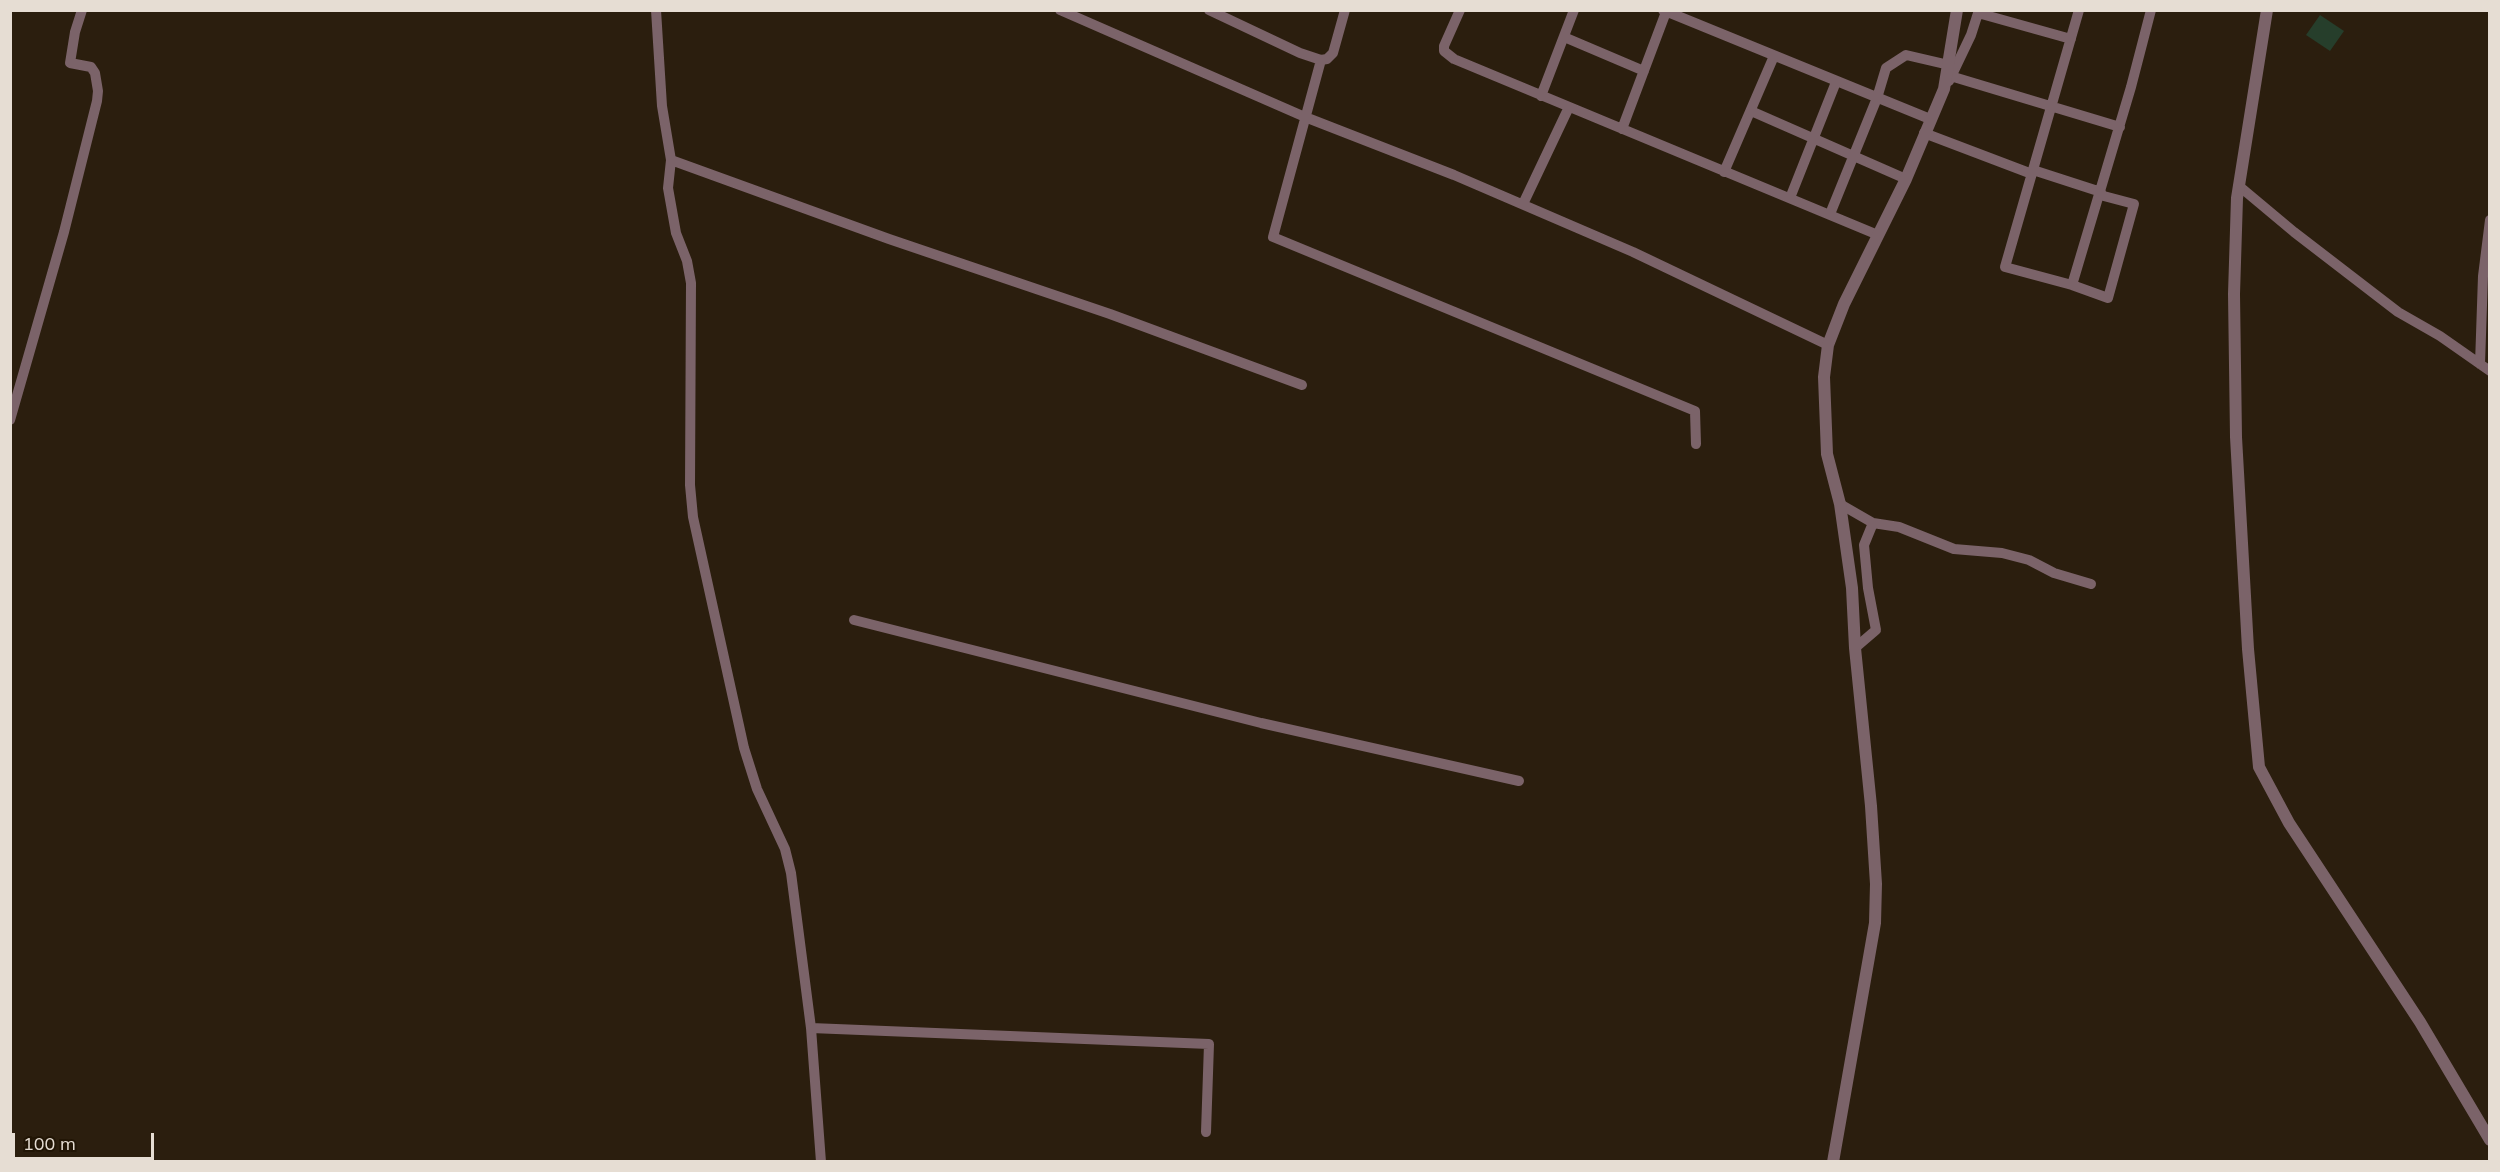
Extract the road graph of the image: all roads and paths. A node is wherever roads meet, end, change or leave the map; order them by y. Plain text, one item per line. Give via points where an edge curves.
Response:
1 (82, 10) edge
2 (656, 10) edge
3 (1060, 10) edge
4 (1209, 10) edge
5 (1345, 10) edge
6 (1460, 10) edge
7 (1574, 10) edge
8 (1957, 10) edge
9 (2079, 10) edge
10 (2151, 10) edge
11 (2267, 10) edge
12 (1664, 11) edge
13 (1978, 12) edge
14 (1564, 37) junction
15 (2071, 39) junction
16 (1773, 56) junction
17 (1321, 60) junction
18 (1644, 71) junction
19 (1949, 72) junction
20 (1836, 82) junction
21 (1541, 96) junction
22 (1877, 98) junction
23 (1569, 107) junction
24 (2051, 107) junction
25 (1751, 111) junction
26 (1305, 117) junction
27 (1930, 119) junction
28 (2120, 127) junction
29 (1622, 129) junction
30 (1924, 133) junction
31 (1813, 138) junction
32 (1853, 156) junction
33 (670, 160) junction
34 (1724, 172) junction
35 (2033, 172) junction
36 (1906, 179) junction
37 (2239, 186) junction
38 (2100, 194) junction
39 (1790, 198) junction
40 (1523, 204) junction
41 (1830, 214) junction
42 (2490, 220) edge
43 (1878, 235) junction
44 (2072, 285) junction
45 (1828, 345) junction
46 (2485, 368) edge
47 (1302, 385) dead end
48 (10, 420) edge
49 (1696, 444) dead end
50 (1840, 504) junction
51 (1873, 523) junction
52 (2091, 584) dead end
53 (854, 620) dead end
54 (1855, 648) junction
55 (1519, 781) dead end
56 (811, 1028) junction
57 (1206, 1132) dead end
58 (2490, 1140) edge
59 (821, 1161) edge
60 (1833, 1161) edge

1 - 48 street via 70,63 91,67 97,101
2 - 33 street
3 - 26 street
4 - 17 street via 1300,54
5 - 17 street via 1333,53
6 - 21 street via 1444,51 1454,59
7 - 14 street
8 - 19 street
9 - 15 street
10 - 28 street
11 - 37 street
12 - 16 street
12 - 18 street
13 - 15 street
13 - 19 street via 1971,35
14 - 18 street
14 - 21 street
15 - 24 street
16 - 20 street
16 - 25 street
17 - 26 street
18 - 29 street
19 - 22 street via 1906,55 1886,68
19 - 24 street
19 - 27 street
20 - 22 street
20 - 31 street
21 - 23 street
22 - 27 street
22 - 32 street
23 - 29 street
23 - 40 street
24 - 28 street
24 - 35 street
25 - 31 street
25 - 34 street
26 - 40 street
26 - 49 street via 1273,237 1695,411
27 - 30 street
28 - 38 street
29 - 34 street
30 - 35 street
30 - 36 street
31 - 32 street
31 - 39 street
32 - 36 street
32 - 41 street
33 - 47 street
33 - 56 street via 668,189 673,221 691,283 690,485 696,537 744,748 791,873
34 - 39 street
35 - 38 street
35 - 44 street via 2005,267
36 - 43 street
37 - 46 street via 2398,312
37 - 58 street via 2234,294 2236,437 2259,767 2289,823 2420,1022
38 - 44 street
38 - 44 street via 2134,204 2108,298
39 - 41 street
40 - 45 street via 1663,265
41 - 43 street
42 - 46 street via 2484,276
43 - 45 street
45 - 50 street via 1824,377 1827,454
50 - 51 street
50 - 54 street via 1852,588
51 - 52 street via 1899,527 1954,549 2002,553 2029,560 2054,573
51 - 54 street via 1864,545 1876,630
53 - 55 street via 1261,723
54 - 60 street via 1871,807 1875,923
56 - 57 street via 1209,1044
56 - 59 street

